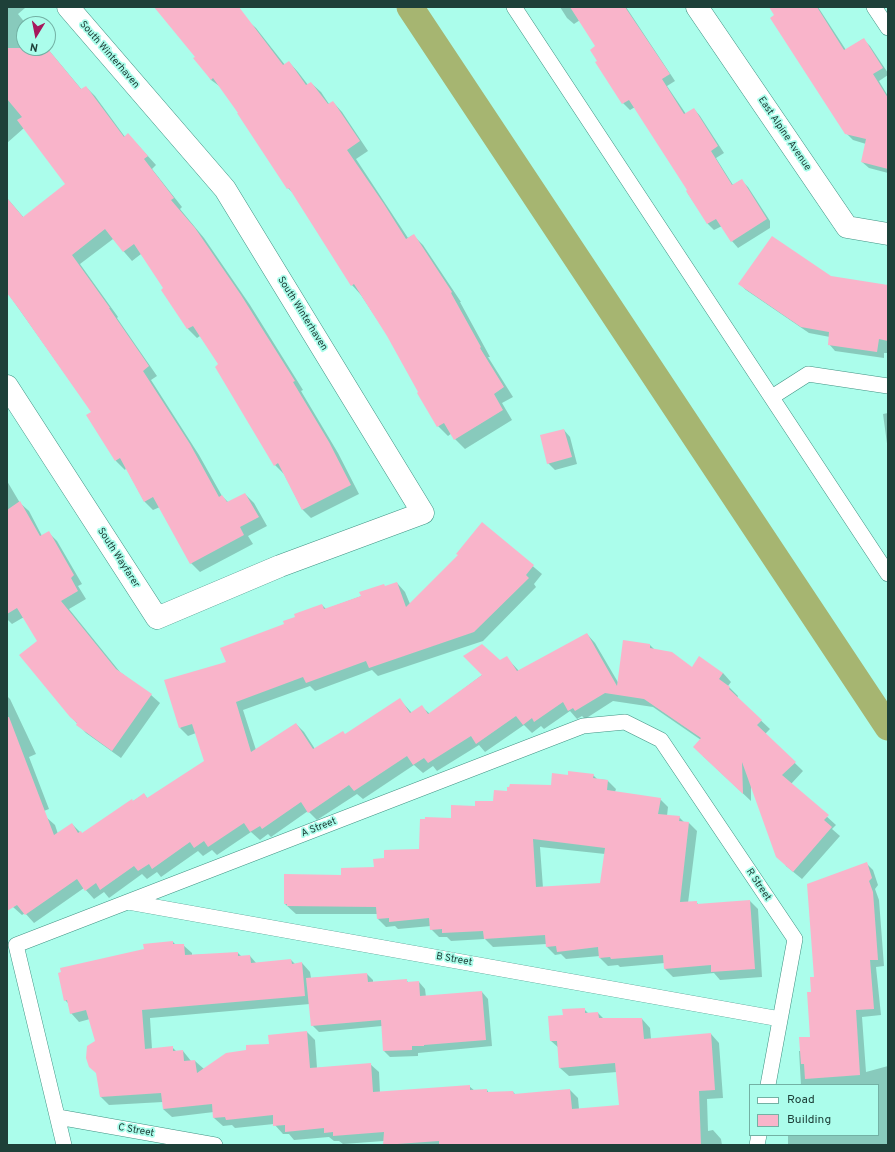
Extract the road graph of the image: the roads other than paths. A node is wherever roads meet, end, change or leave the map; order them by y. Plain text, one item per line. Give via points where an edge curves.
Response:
1 (68, 7) edge
2 (514, 7) edge
3 (697, 7) edge
4 (874, 7) edge
5 (888, 28) edge
6 (888, 234) edge
7 (7, 386) edge
8 (888, 386) edge
9 (772, 397) junction
10 (280, 566) joint
11 (888, 574) edge
12 (625, 722) joint
13 (127, 902) junction
14 (780, 1019) junction
15 (768, 1084) edge
16 (58, 1118) junction
17 (64, 1145) edge
18 (214, 1145) edge

1 - 10 street, South Winterhaven via 225,189 424,512
2 - 9 lane
3 - 6 street, East Alpine Avenue via 847,227
4 - 5 lane
7 - 10 street, South Wayfarer via 157,618
8 - 9 lane via 808,374
9 - 11 lane
12 - 13 lane, A Street via 583,726
12 - 14 lane, R Street via 660,740 795,940
13 - 14 lane, B Street
13 - 16 lane, A Street via 16,945
14 - 15 lane, R Street
16 - 17 lane
16 - 18 lane, C Street

